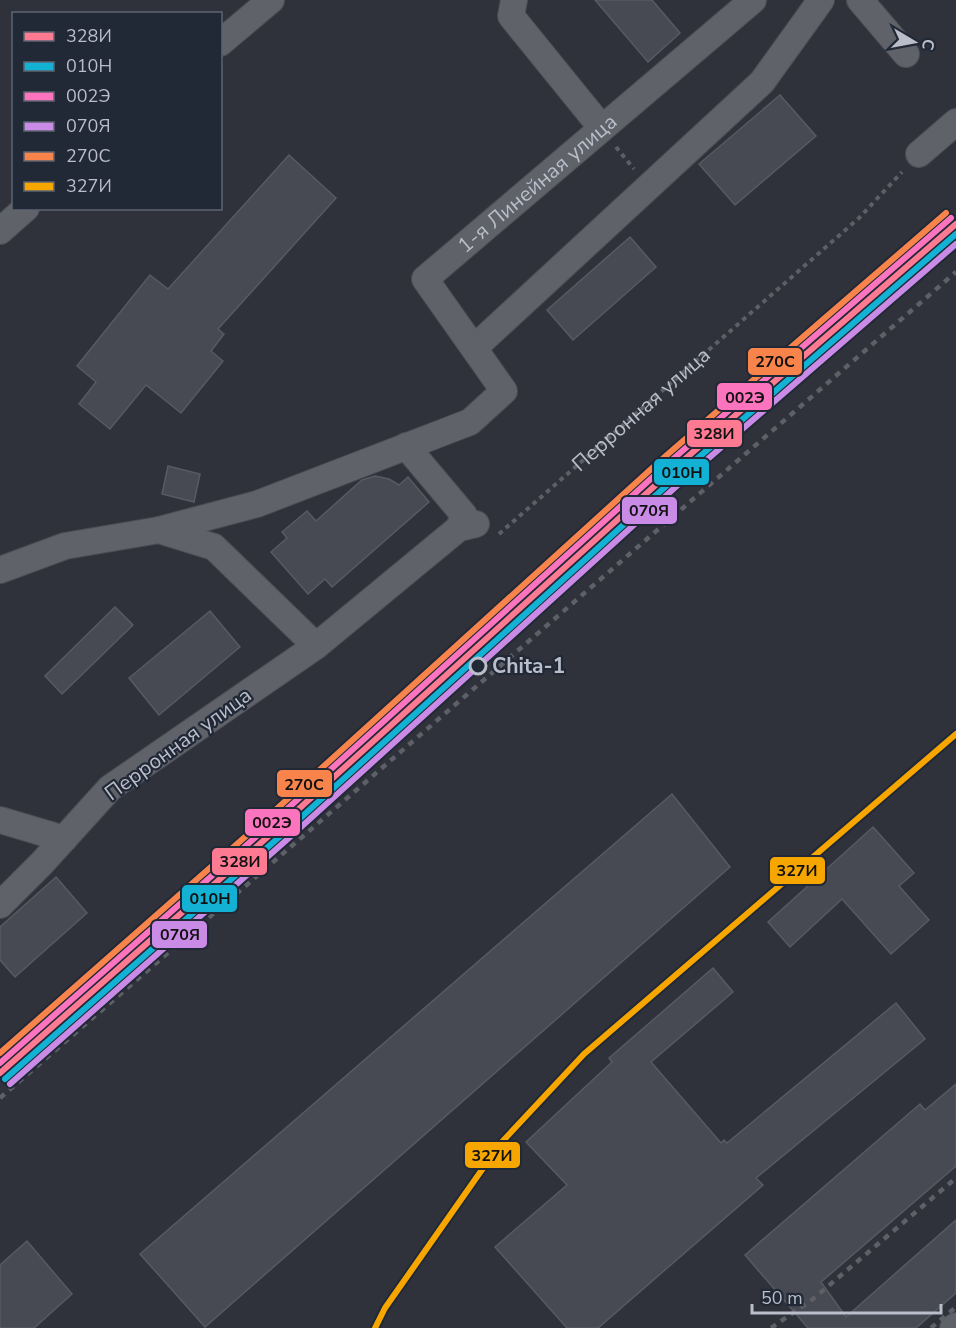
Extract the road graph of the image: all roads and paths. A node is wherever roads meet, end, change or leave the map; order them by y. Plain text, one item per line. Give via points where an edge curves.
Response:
1 (271, 0) edge
2 (514, 0) edge
3 (753, 0) edge
4 (821, 0) edge
5 (860, 0) edge
6 (222, 41) edge
7 (906, 54) dead end
8 (956, 122) edge
9 (601, 127) junction
10 (919, 154) joint
11 (24, 210) edge
12 (0, 231) edge
13 (474, 348) junction
14 (406, 446) junction
15 (468, 526) junction
16 (159, 530) junction
17 (0, 570) edge
18 (316, 646) junction
19 (0, 820) edge
20 (64, 839) junction
21 (0, 905) edge

1 - 6 street
2 - 9 street via 511,16
3 - 9 street, 1-я Линейная улица
4 - 13 street via 762,82
5 - 7 street
8 - 10 street
9 - 13 street, 1-я Линейная улица via 425,279
10 - 15 path, Перронная улица via 859,218 491,541
11 - 12 street
13 - 14 street, 1-я Линейная улица via 504,391 470,422
14 - 15 street via 464,515
14 - 16 street via 257,504
15 - 18 street, Перронная улица
16 - 17 street via 65,546
16 - 18 street via 214,547
18 - 20 street, Перронная улица via 110,788
19 - 20 street
20 - 21 street, Перронная улица

